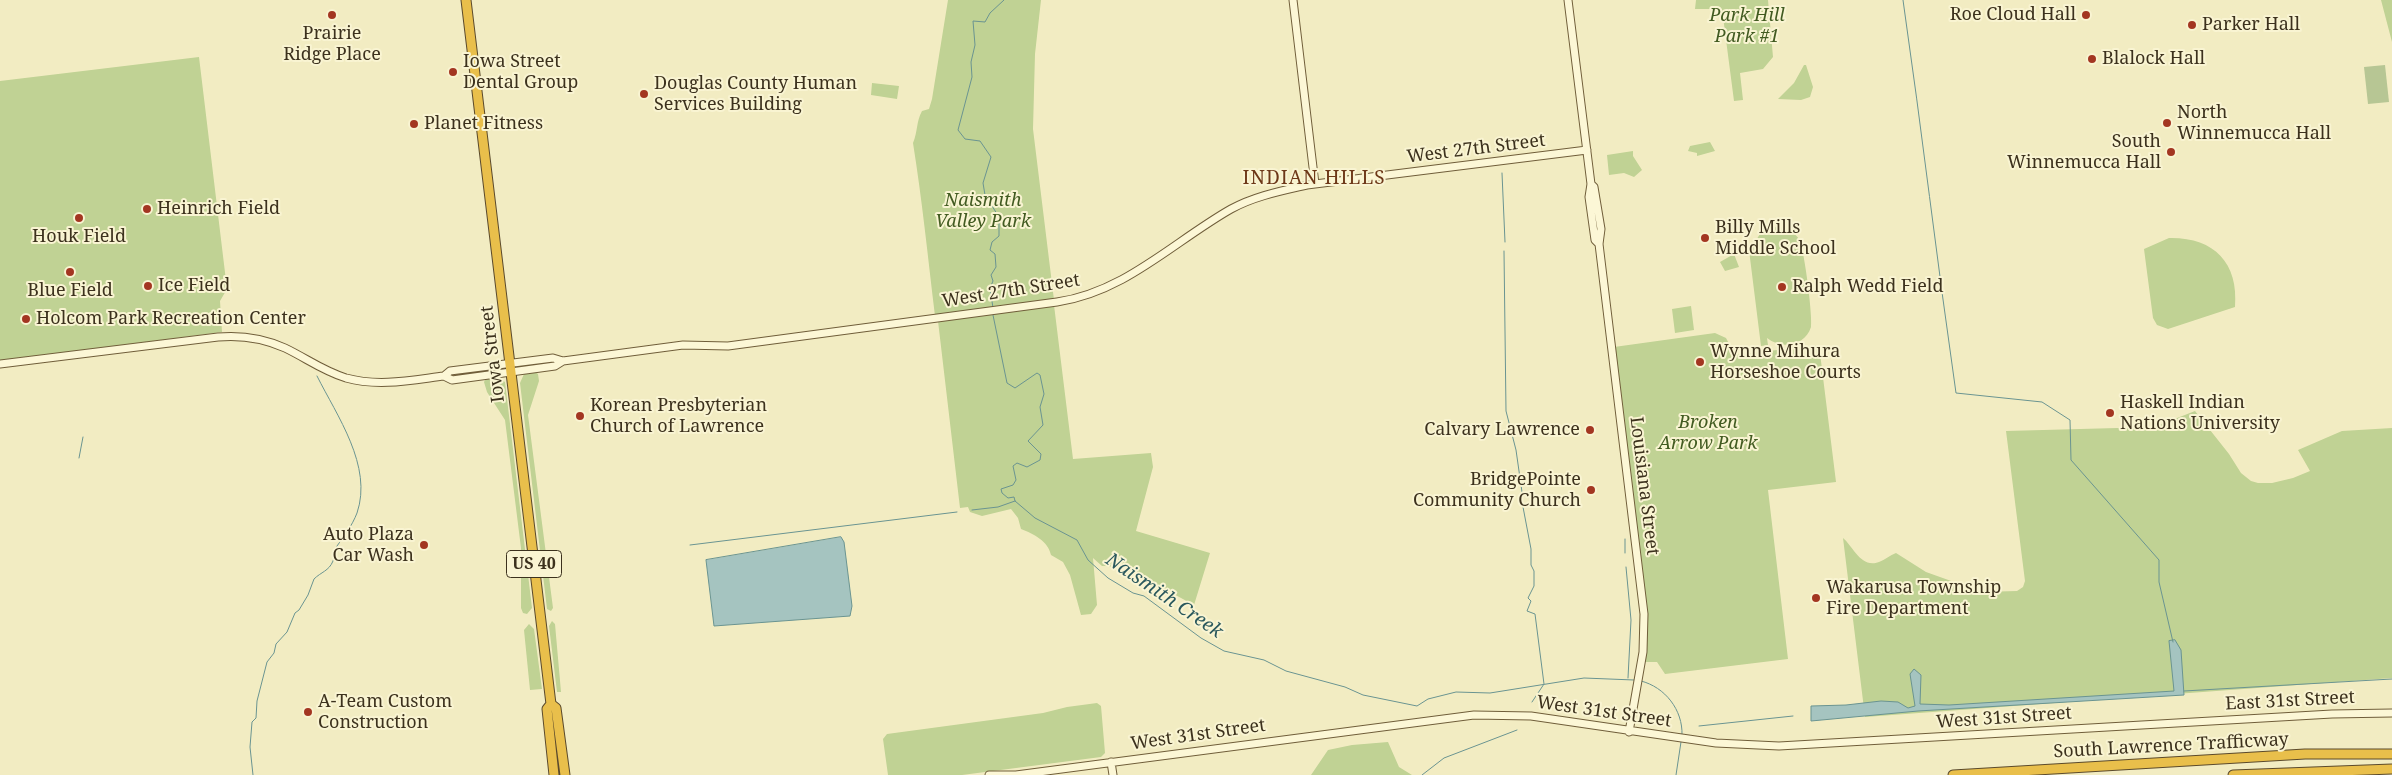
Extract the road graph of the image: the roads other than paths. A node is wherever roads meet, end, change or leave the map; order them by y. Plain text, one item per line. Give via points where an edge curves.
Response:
1 (466, 0) edge
2 (1293, 0) edge
3 (1568, 0) edge
4 (1587, 150) junction
5 (1315, 184) junction
6 (0, 364) edge
7 (511, 368) junction
8 (551, 704) junction
9 (2392, 713) edge
10 (2190, 722) joint
11 (1630, 732) junction
12 (2392, 754) edge
13 (1111, 762) junction
14 (2392, 769) edge
15 (554, 775) edge
16 (565, 775) edge
17 (990, 775) edge
18 (1017, 775) edge
19 (1113, 775) edge
20 (1953, 775) edge
21 (2233, 775) edge

1 - 7 highway, Iowa Street / US 40
2 - 5 main road
3 - 4 main road, Louisiana Street
4 - 5 main road, West 27th Street
4 - 11 main road, Louisiana Street via 1601,230 1599,244 1644,614 1641,666
5 - 7 main road, West 27th Street via 1265,195 1236,207 1115,285 1070,300 728,346 683,345 563,361 555,366
6 - 7 main road, West 27th Street via 240,336 274,344 326,371 352,379 393,382 444,376 452,380
7 - 8 highway, Iowa Street / US 40
8 - 15 highway, Iowa Street / US 40 via 547,709
8 - 16 highway, Iowa Street / US 40 via 556,708
9 - 10 main road, East 31st Street
10 - 11 main road, West 31st Street via 1761,746
11 - 13 main road, West 31st Street via 1531,716 1474,715
12 - 20 highway, South Lawrence Trafficway via 2304,754
13 - 18 main road, West 31st Street
13 - 19 main road
14 - 21 highway, South Lawrence Trafficway
17 - 18 main road, West 31st Street

